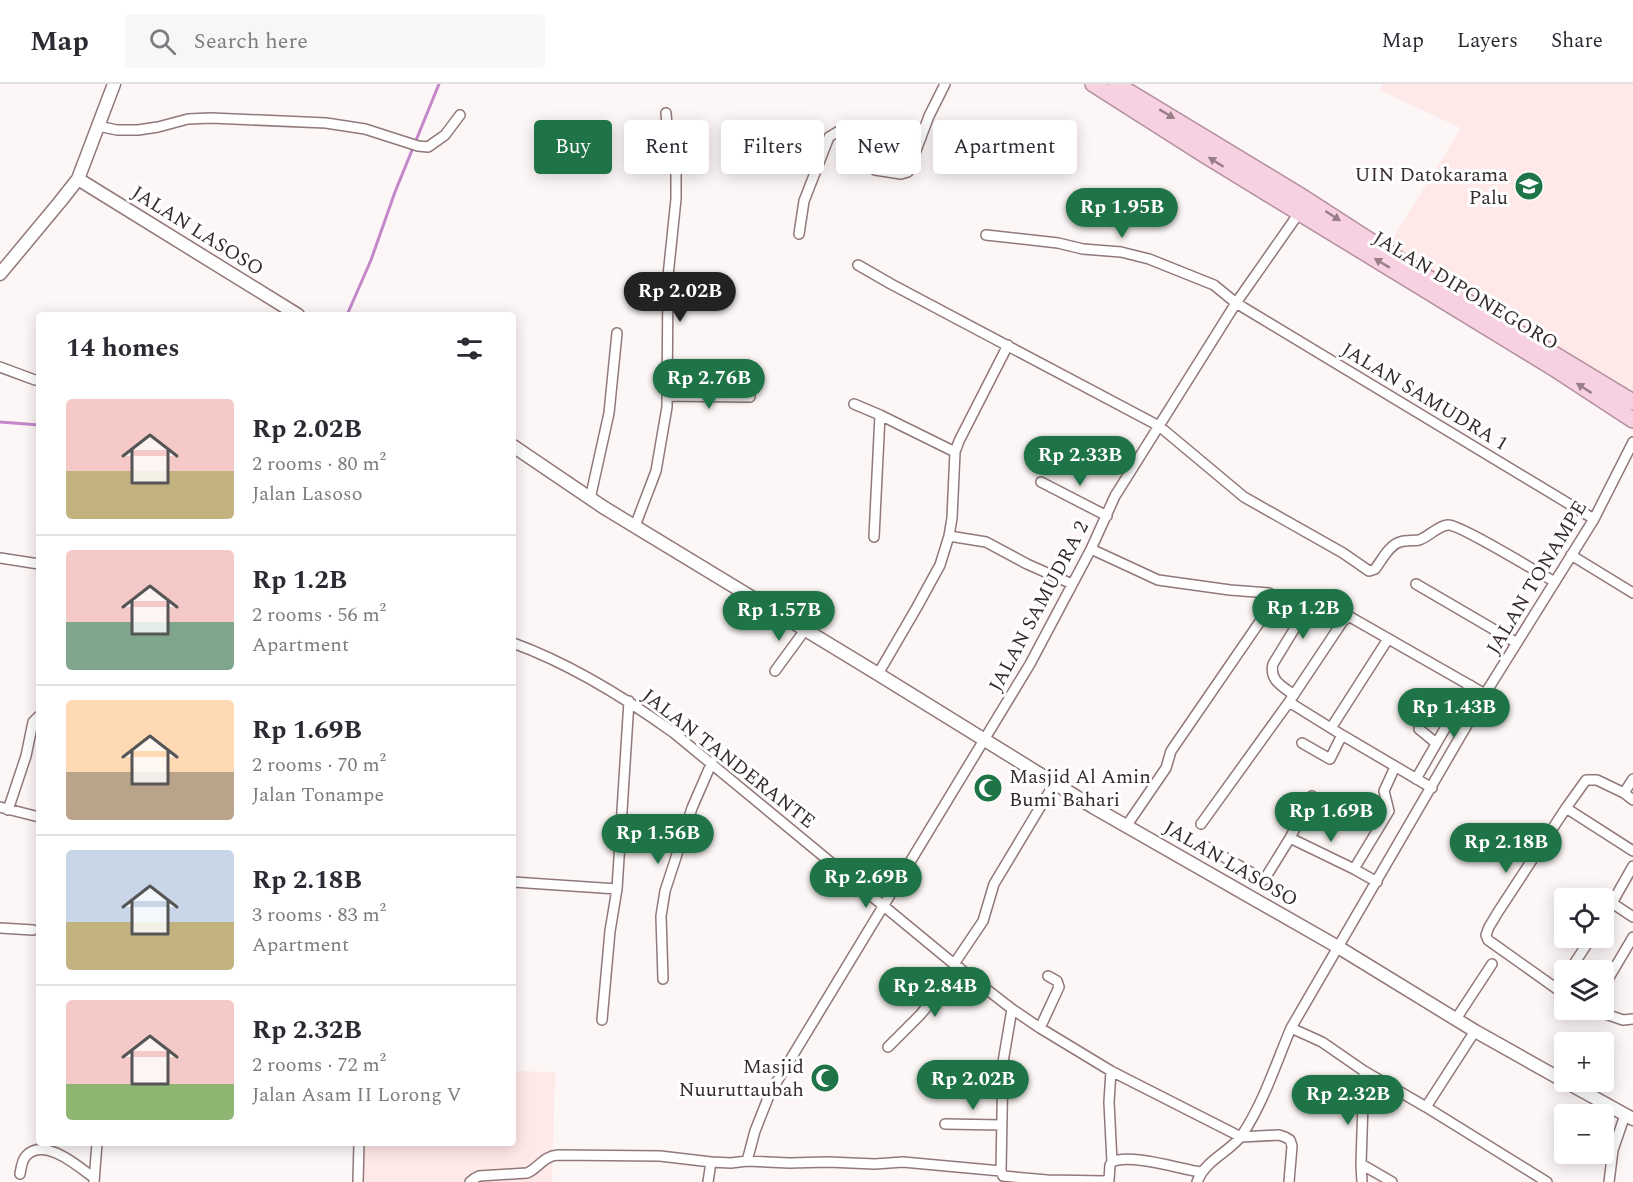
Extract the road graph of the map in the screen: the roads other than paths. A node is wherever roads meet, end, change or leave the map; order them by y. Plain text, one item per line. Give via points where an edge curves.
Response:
1 (114, 84) edge
2 (945, 84) edge
3 (1093, 84) edge
4 (1116, 84) edge
5 (666, 113) dead end
6 (460, 115) dead end
7 (98, 126) junction
8 (836, 133) edge
9 (921, 138) edge
10 (78, 179) junction
11 (1299, 213) junction
12 (799, 234) dead end
13 (986, 235) dead end
14 (858, 265) dead end
15 (0, 274) edge
16 (1236, 303) junction
17 (293, 312) edge
18 (617, 333) dead end
19 (1008, 345) junction
20 (0, 367) edge
21 (35, 380) dead end
22 (667, 396) junction
23 (750, 397) dead end
24 (1633, 402) edge
25 (854, 404) dead end
26 (880, 415) junction
27 (1633, 420) edge
28 (1159, 426) junction
29 (1633, 442) edge
30 (516, 448) edge
31 (955, 452) junction
32 (1041, 482) dead end
33 (590, 499) junction
34 (1107, 516) junction
35 (1594, 519) junction
36 (635, 526) junction
37 (949, 536) junction
38 (874, 537) dead end
39 (1091, 549) junction
40 (1571, 555) junction
41 (0, 558) edge
42 (36, 564) edge
43 (1555, 582) junction
44 (1072, 584) junction
45 (1416, 584) dead end
46 (1633, 593) edge
47 (1349, 616) junction
48 (805, 630) junction
49 (1388, 639) junction
50 (516, 644) edge
51 (1517, 644) junction
52 (775, 671) dead end
53 (878, 674) junction
54 (1470, 685) junction
55 (1485, 694) junction
56 (1292, 698) junction
57 (629, 701) junction
58 (1428, 708) dead end
59 (36, 719) edge
60 (1331, 728) junction
61 (1342, 735) junction
62 (985, 740) junction
63 (1302, 743) dead end
64 (1436, 743) junction
65 (711, 762) junction
66 (1395, 766) junction
67 (1416, 779) junction
68 (1633, 779) edge
69 (1054, 784) junction
70 (1432, 788) junction
71 (1624, 793) junction
72 (1312, 796) dead end
73 (1633, 800) edge
74 (4, 808) edge
75 (1566, 808) junction
76 (36, 816) edge
77 (1201, 824) dead end
78 (1127, 825) junction
79 (1290, 838) junction
80 (1205, 846) dead end
81 (1633, 851) edge
82 (1633, 866) edge
83 (1354, 869) junction
84 (516, 882) edge
85 (1377, 882) junction
86 (617, 889) junction
87 (1614, 899) edge
88 (1614, 904) edge
89 (883, 906) junction
90 (1633, 917) edge
91 (0, 928) edge
92 (33, 930) dead end
93 (1633, 937) edge
94 (1338, 947) junction
95 (1492, 964) dead end
96 (957, 966) junction
97 (1614, 969) edge
98 (1048, 976) dead end
99 (663, 979) dead end
100 (1554, 987) edge
101 (1012, 1009) junction
102 (1614, 1017) edge
103 (1633, 1018) edge
104 (1456, 1019) junction
105 (602, 1020) dead end
106 (1040, 1028) junction
107 (1292, 1028) junction
108 (1475, 1031) junction
109 (888, 1047) dead end
110 (1111, 1071) junction
111 (1364, 1071) junction
112 (1554, 1075) edge
113 (1585, 1092) edge
114 (1426, 1107) junction
115 (1629, 1117) edge
116 (945, 1124) dead end
117 (1002, 1125) junction
118 (1240, 1137) junction
119 (97, 1146) edge
120 (359, 1146) edge
121 (747, 1161) junction
122 (711, 1162) junction
123 (1112, 1162) junction
124 (1361, 1164) junction
125 (1001, 1171) junction
126 (20, 1174) dead end
127 (1199, 1177) edge
128 (94, 1180) edge
129 (358, 1182) edge
130 (470, 1182) edge
131 (708, 1182) edge
132 (1289, 1182) edge
133 (1362, 1182) edge
134 (1392, 1182) edge
135 (1547, 1182) edge
136 (1609, 1182) edge

1 - 7 street
2 - 9 street
11 -> 3 highway, JALAN DIPONEGORO
4 -> 24 highway, JALAN DIPONEGORO
5 - 22 street via 668,138 676,158 668,276
6 - 7 street via 445,135 428,147 365,129 326,123 211,118 138,130
7 - 10 street
8 - 12 street via 829,137 804,201
10 - 15 street
10 - 17 street, JALAN LASOSO
11 - 16 street, JALAN SAMUDRA 2
27 -> 11 highway, JALAN DIPONEGORO
13 - 16 street, JALAN SAMUDRA 1 via 1149,259 1214,285
14 - 19 street
16 - 28 street, JALAN SAMUDRA 2
16 - 35 street, JALAN SAMUDRA 1
18 - 33 street via 609,413
19 - 28 street
19 - 31 street
20 - 21 street
22 - 23 street
22 - 36 street via 656,471
25 - 26 street
26 - 31 street
26 - 38 street
28 - 34 street, JALAN SAMUDRA 2 via 1115,496
28 - 43 street via 1244,497 1369,571 1398,543 1418,540 1451,525
29 - 35 street, JALAN TONAMPE
30 - 33 street, JALAN LASOSO
31 - 37 street
32 - 34 street
33 - 36 street, JALAN LASOSO
34 - 39 street, JALAN SAMUDRA 2
35 - 40 street, JALAN TONAMPE
36 - 48 street, JALAN LASOSO
37 - 44 street via 986,542
37 - 53 street via 940,565
39 - 44 street, JALAN SAMUDRA 2
39 - 78 street via 1158,580 1273,596 1272,604 1190,722 1171,751 1166,768
40 - 43 street, JALAN TONAMPE
40 - 46 street
41 - 42 street
43 - 51 street, JALAN TONAMPE
44 - 62 street, JALAN SAMUDRA 2
45 - 51 street
47 - 49 street
47 - 56 street
47 - 56 street via 1318,598 1312,600 1273,663 1272,676
48 - 52 street
48 - 53 street, JALAN LASOSO
49 - 54 street
49 - 60 street
50 - 57 street, JALAN TANDERANTE via 552,658
51 - 55 street, JALAN TONAMPE
53 - 62 street, JALAN LASOSO
54 - 55 street
54 - 64 street
55 - 70 street, JALAN TONAMPE
56 - 60 street
56 - 77 street
57 - 65 street, JALAN TANDERANTE
57 - 86 street
58 - 64 street via 1420,718 1419,729
59 - 74 street via 26,756
60 - 61 street
61 - 63 street via 1330,759
61 - 66 street
62 - 69 street, JALAN LASOSO
62 - 89 street, JALAN SAMUDRA 2
64 - 67 street
65 - 89 street, JALAN TANDERANTE
65 - 99 street via 664,891
66 - 67 street
66 - 83 street via 1384,790 1389,811
67 - 70 street
68 - 71 street
69 - 78 street, JALAN LASOSO
69 - 96 street via 994,884 983,921
70 - 85 street, JALAN TONAMPE
71 - 73 street
71 - 75 street via 1598,780 1586,780
72 - 79 street
74 - 76 street
75 - 81 street
75 - 100 street via 1486,935
78 - 94 street, JALAN LASOSO
79 - 80 street via 1264,880
79 - 83 street
82 - 87 street
83 - 85 street
84 - 86 street
85 - 94 street, JALAN TONAMPE
86 - 105 street
88 - 90 street
89 - 96 street, JALAN TANDERANTE
89 - 121 street, JALAN SAMUDRA 2 via 770,1093
91 - 92 street
93 - 97 street
94 - 104 street, JALAN LASOSO
94 - 107 street, JALAN TONAMPE
95 - 104 street
96 - 101 street, JALAN TANDERANTE
96 - 109 street via 920,1015
98 - 106 street via 1059,987
101 - 106 street, JALAN TANDERANTE
101 - 117 street via 1003,1062
102 - 103 street
104 - 108 street, JALAN LASOSO
106 - 110 street, JALAN TANDERANTE
107 - 111 street via 1322,1042
107 - 118 street, JALAN TONAMPE via 1259,1105
108 - 112 street, JALAN LASOSO
108 - 114 street
110 - 118 street, JALAN TANDERANTE
110 - 123 street
111 - 114 street
111 - 124 street
113 - 115 street, JALAN LASOSO
114 - 135 street
115 - 136 street via 1613,1150
116 - 117 street
117 - 125 street
118 - 127 street, JALAN TONAMPE
118 - 132 street via 1279,1135 1290,1140
119 - 128 street
120 - 129 street
121 - 122 street
121 - 125 street via 903,1162
122 - 130 street via 660,1156 558,1155 546,1158 527,1173 479,1176
122 - 131 street
123 - 125 street via 1109,1180 1104,1181 1007,1178
123 - 127 street via 1120,1159 1169,1165
124 - 133 street
124 - 134 street
126 - 128 street via 24,1157 33,1150 48,1150

